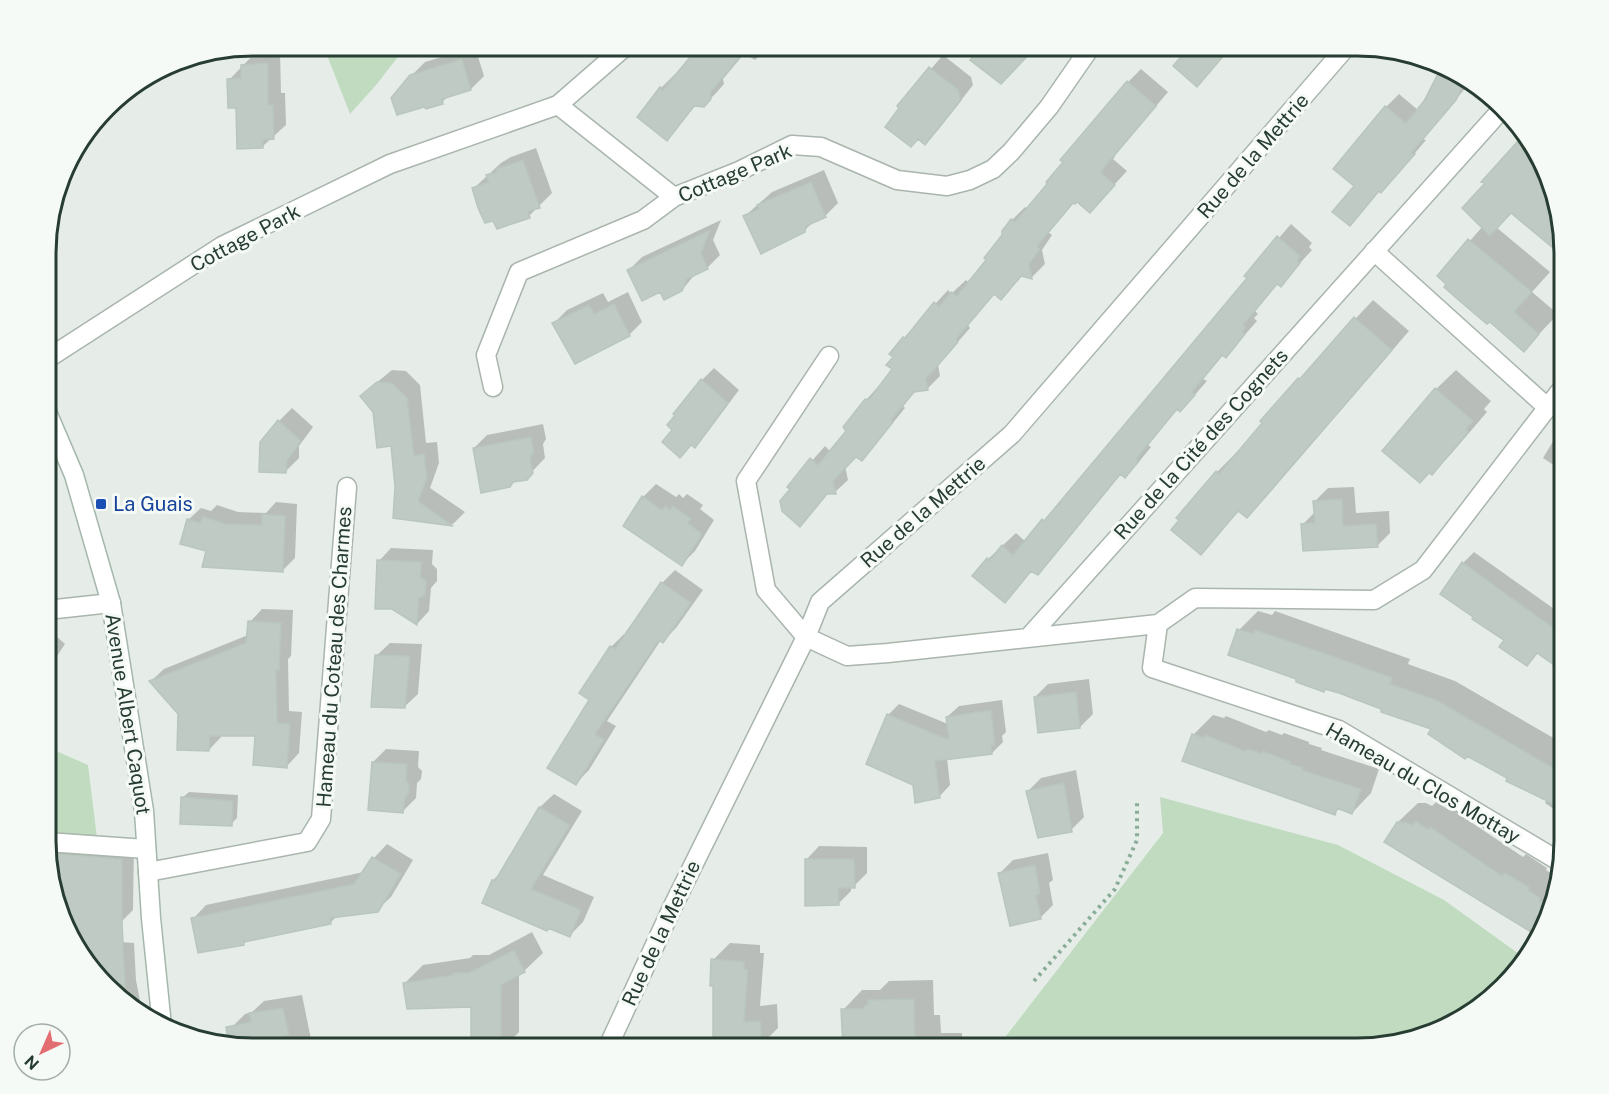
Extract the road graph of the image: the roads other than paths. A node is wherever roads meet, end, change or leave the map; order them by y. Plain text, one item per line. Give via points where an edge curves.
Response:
1 (614, 56) edge
2 (1084, 56) edge
3 (1338, 56) edge
4 (558, 105) junction
5 (1497, 114) edge
6 (674, 197) junction
7 (1374, 251) junction
8 (56, 353) edge
9 (829, 356) dead end
10 (493, 387) dead end
11 (1553, 400) edge
12 (1547, 407) junction
13 (56, 433) edge
14 (347, 487) dead end
15 (111, 603) junction
16 (56, 609) edge
17 (1158, 624) junction
18 (806, 637) junction
19 (1028, 638) junction
20 (56, 843) edge
21 (146, 849) junction
22 (1553, 857) edge
23 (148, 872) junction
24 (161, 1016) edge
25 (611, 1038) edge

1 - 4 street, Cottage Park
2 - 6 street, Cottage Park via 1011,152 993,169 970,180 947,186 897,180 821,147 792,146
3 - 18 street, Rue de la Mettrie via 1012,434 820,602
4 - 6 street
4 - 8 street, Cottage Park via 390,164 222,246
5 - 7 street, Rue de la Cité des Cognets
6 - 10 street, Cottage Park via 643,220 519,272 486,355
7 - 12 street
7 - 19 street, Rue de la Cité des Cognets
9 - 18 street via 746,480 766,590
11 - 12 street
12 - 17 street via 1423,570 1374,600 1195,598
13 - 15 street, Avenue Albert Caquot via 78,486
14 - 23 street, Hameau du Coteau des Charmes via 321,819 307,842
15 - 16 street
15 - 21 street, Avenue Albert Caquot via 144,812
17 - 19 street
17 - 22 street, Hameau du Clos Mottay via 1152,668 1339,730
18 - 19 street via 847,656
18 - 25 street, Rue de la Mettrie
20 - 21 street
21 - 23 street, Avenue Albert Caquot
23 - 24 street, Avenue Albert Caquot

